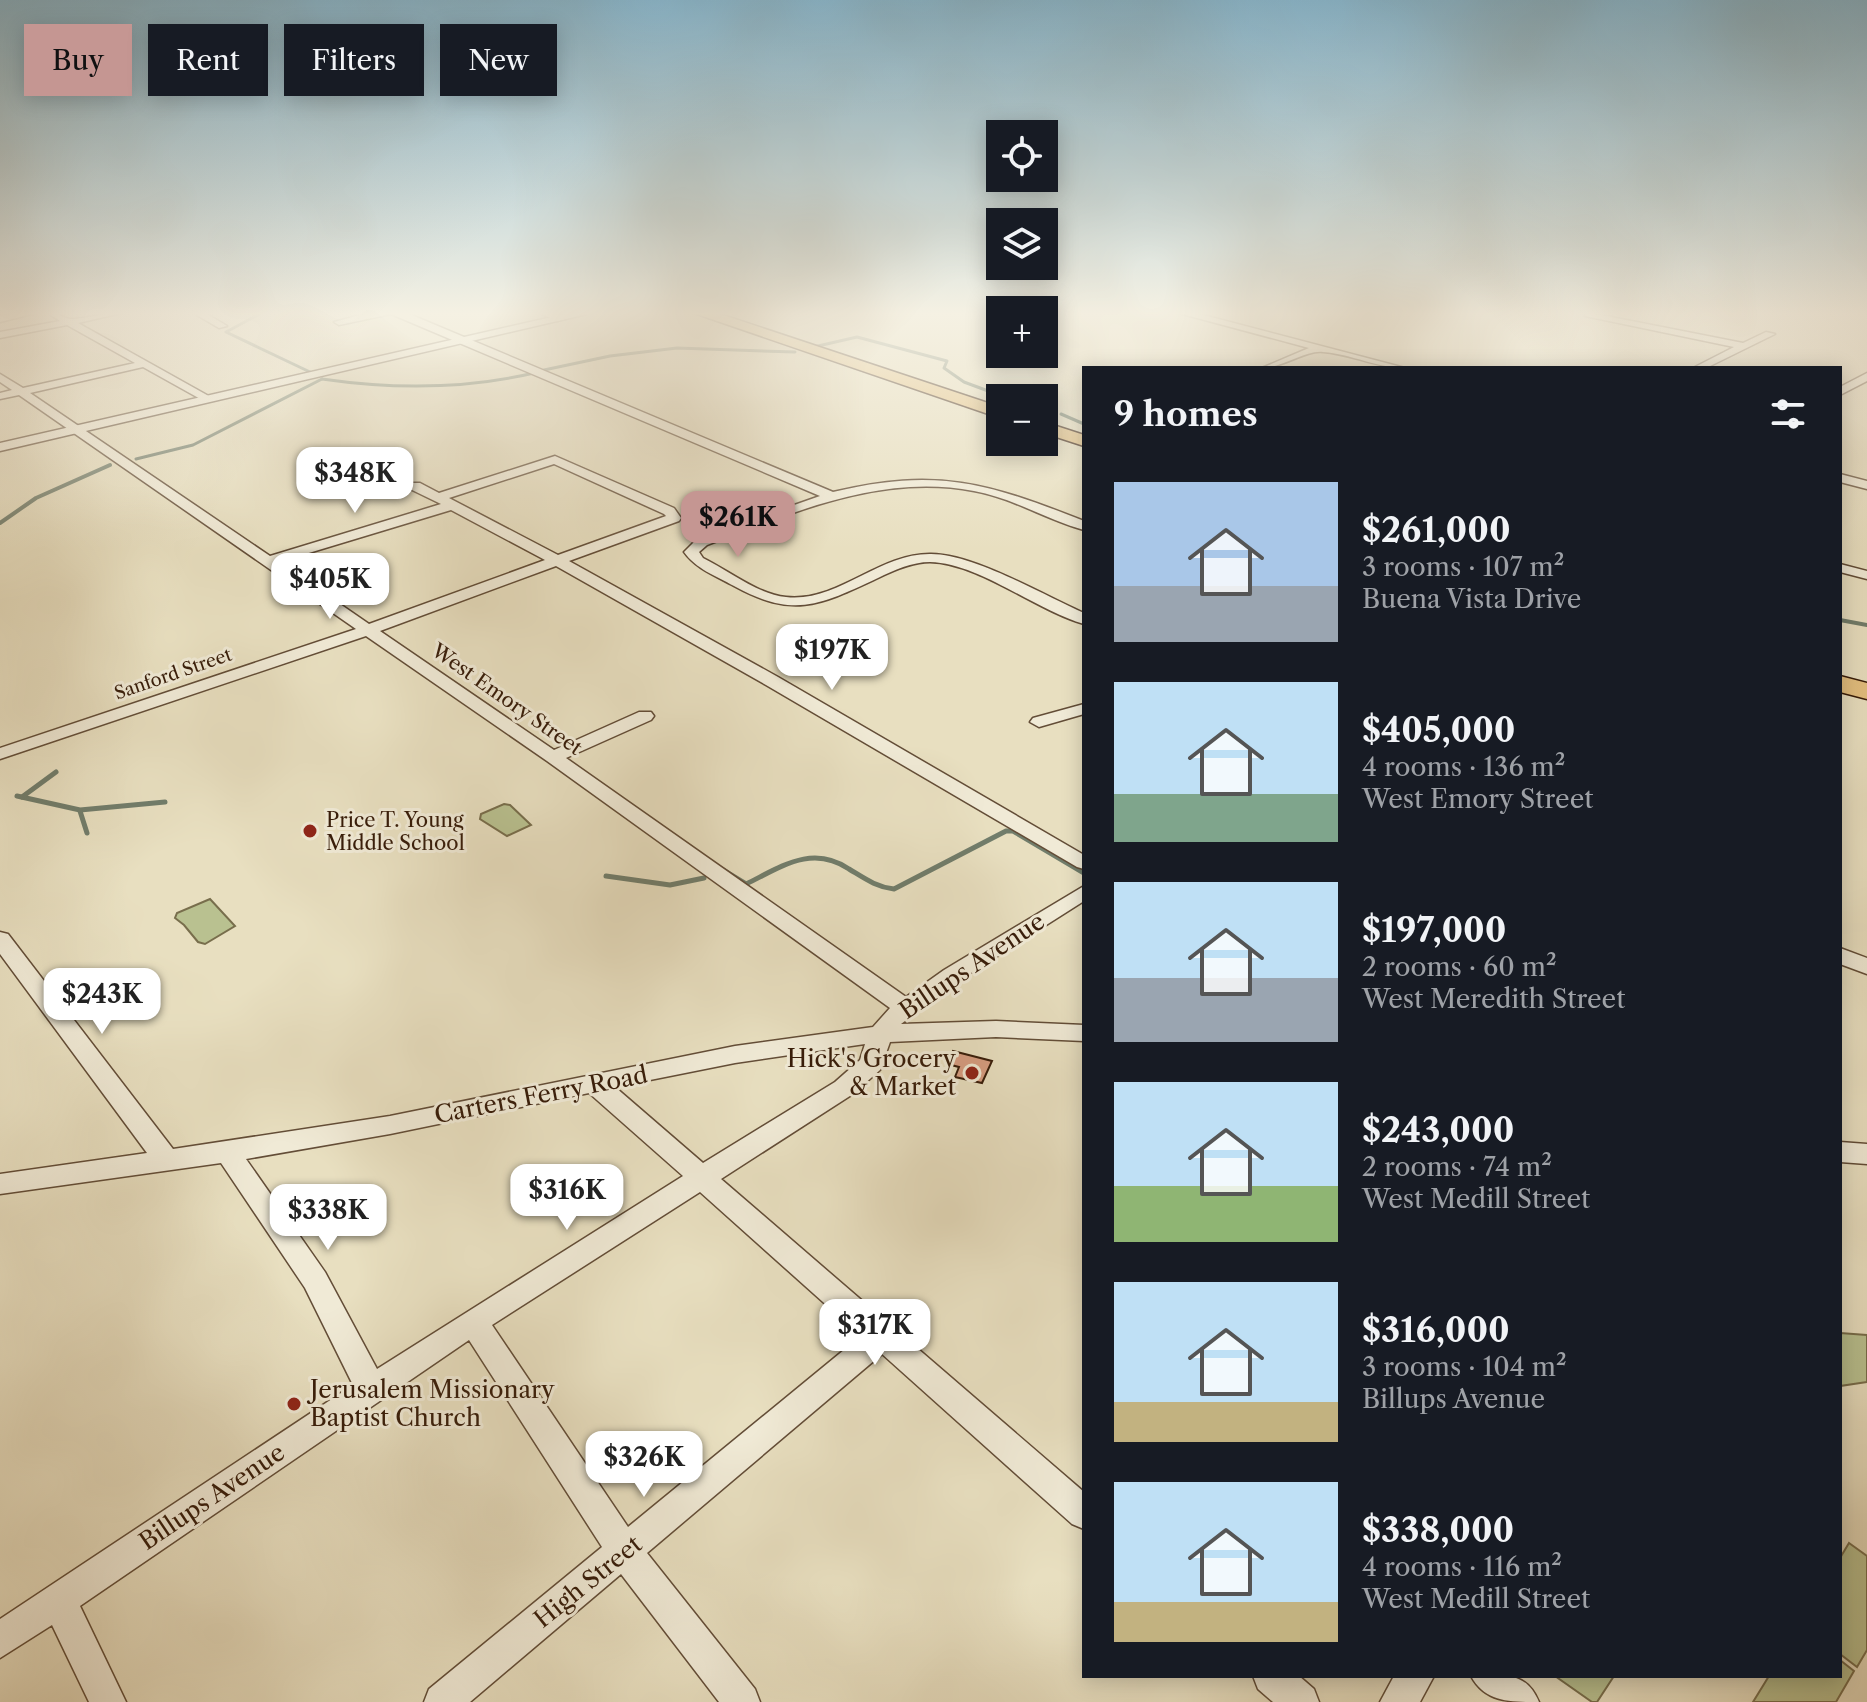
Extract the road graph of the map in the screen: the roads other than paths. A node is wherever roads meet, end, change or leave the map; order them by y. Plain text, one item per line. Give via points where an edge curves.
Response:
1 (192, 390) edge
2 (246, 390) edge
3 (583, 390) edge
4 (933, 390) edge
5 (22, 391) joint
6 (0, 396) edge
7 (208, 399) junction
8 (986, 408) edge
9 (77, 429) junction
10 (1058, 431) edge
11 (1082, 439) edge
12 (0, 447) edge
13 (1842, 479) edge
14 (1867, 485) edge
15 (415, 486) dead end
16 (832, 496) junction
17 (436, 498) junction
18 (452, 505) junction
19 (1082, 525) edge
20 (269, 561) junction
21 (558, 562) junction
22 (1842, 569) edge
23 (1867, 575) edge
24 (1082, 618) edge
25 (367, 630) junction
26 (1842, 685) edge
27 (1867, 691) edge
28 (1082, 710) edge
29 (645, 716) dead end
30 (1039, 722) dead end
31 (0, 754) edge
32 (553, 757) junction
33 (1082, 862) edge
34 (1082, 893) edge
35 (4, 955) edge
36 (1842, 956) edge
37 (1867, 967) edge
38 (906, 1008) junction
39 (881, 1033) junction
40 (1082, 1033) edge
41 (595, 1084) junction
42 (227, 1151) junction
43 (1842, 1152) edge
44 (1867, 1154) edge
45 (166, 1159) junction
46 (704, 1178) junction
47 (0, 1184) edge
48 (473, 1321) junction
49 (881, 1337) junction
50 (371, 1389) junction
51 (1082, 1511) edge
52 (625, 1552) junction
53 (59, 1601) junction
54 (0, 1640) edge
55 (1273, 1678) edge
56 (1415, 1678) edge
57 (1491, 1678) edge
58 (108, 1702) edge
59 (442, 1702) edge
60 (742, 1702) edge
61 (1301, 1702) edge
62 (1398, 1702) edge
63 (1521, 1702) edge

1 - 7 street
2 - 7 street
3 - 16 street
4 - 8 main road
5 - 6 street
5 - 9 street, West Emory Street
7 - 9 street
9 - 12 street
9 - 20 street, West Emory Street
10 - 11 main road
13 - 14 street
15 - 17 street
16 - 19 street via 897,482 955,483
16 - 24 street via 702,542 691,554 777,599 794,602 909,560 939,558
17 - 18 street
17 - 21 street, Sanford Street via 555,460 669,511 674,518
18 - 20 street
18 - 21 street
20 - 25 street, West Emory Street
21 - 25 street, Sanford Street
21 - 33 street
22 - 23 street
25 - 31 street, Sanford Street
25 - 32 street, West Emory Street
26 - 27 main road
28 - 30 street
29 - 32 street
32 - 38 street, West Emory Street
34 - 38 street, Billups Avenue
35 - 45 street
36 - 37 street
38 - 39 street, Billups Avenue
39 - 40 street, Carters Ferry Road via 1019,1028
39 - 41 street, Carters Ferry Road via 783,1046
39 - 46 street, Billups Avenue via 871,1064 859,1078
41 - 42 street, Carters Ferry Road via 388,1126
41 - 46 street
42 - 45 street, Carters Ferry Road
42 - 50 street via 315,1280
43 - 44 street
45 - 47 street, Carters Ferry Road
46 - 48 street, Billups Avenue
46 - 49 street
48 - 50 street, Billups Avenue
48 - 52 street
49 - 51 street
49 - 52 street, High Street
50 - 53 street, Billups Avenue
52 - 59 street, High Street
52 - 60 street
53 - 54 street, Billups Avenue
53 - 58 street
55 - 61 street
56 - 62 street
57 - 63 street

